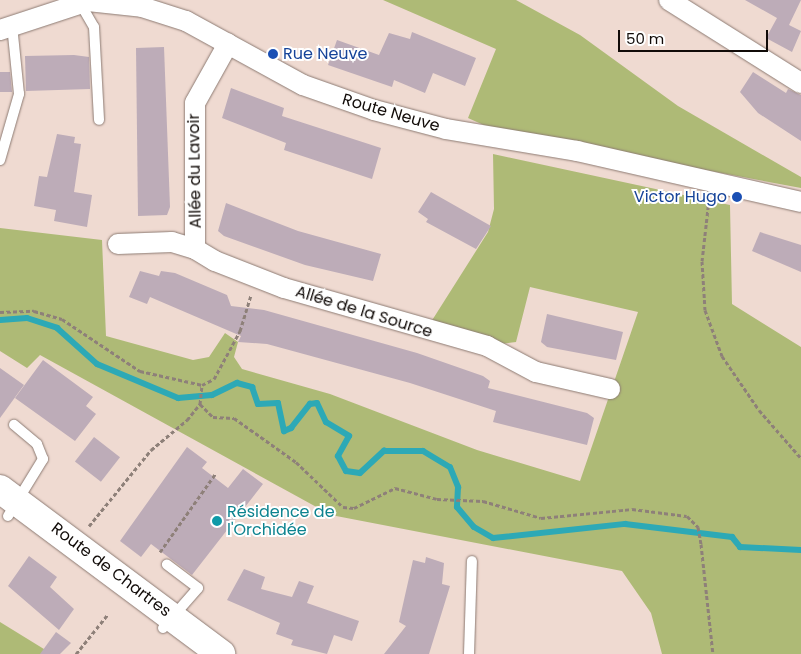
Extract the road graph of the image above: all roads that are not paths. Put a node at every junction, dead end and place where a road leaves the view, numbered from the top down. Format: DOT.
graph roads {
  1 [pos="669,0"];
  2 [pos="80,3"];
  3 [pos="6,28"];
  4 [pos="228,44"];
  5 [pos="801,83"];
  6 [pos="99,120"];
  7 [pos="0,160"];
  8 [pos="801,202"];
  9 [pos="118,244"];
  10 [pos="195,248"];
  11 [pos="610,389"];
  12 [pos="14,425"];
  13 [pos="6,504"];
  14 [pos="472,561"];
  15 [pos="167,565"];
  16 [pos="168,623"];
  17 [pos="193,654"];
  18 [pos="221,654"];
  19 [pos="469,654"];
  1 -- 5 [label="street"];
  2 -- 3 [label="street, Route Neuve"];
  2 -- 4 [label="street, Route Neuve"];
  2 -- 6 [label="lane"];
  3 -- 7 [label="lane"];
  4 -- 8 [label="street, Route Neuve"];
  4 -- 10 [label="street, Allée du Lavoir"];
  9 -- 10 [label="street, Allée de la Source"];
  10 -- 11 [label="street, Allée de la Source"];
  12 -- 13 [label="lane"];
  13 -- 16 [label="main road, Route de Chartres"];
  14 -- 19 [label="lane"];
  15 -- 16 [label="lane"];
  16 -- 17 [label="main road, Route de Chartres"];
  16 -- 18 [label="main road, Route de Chartres"];
}
